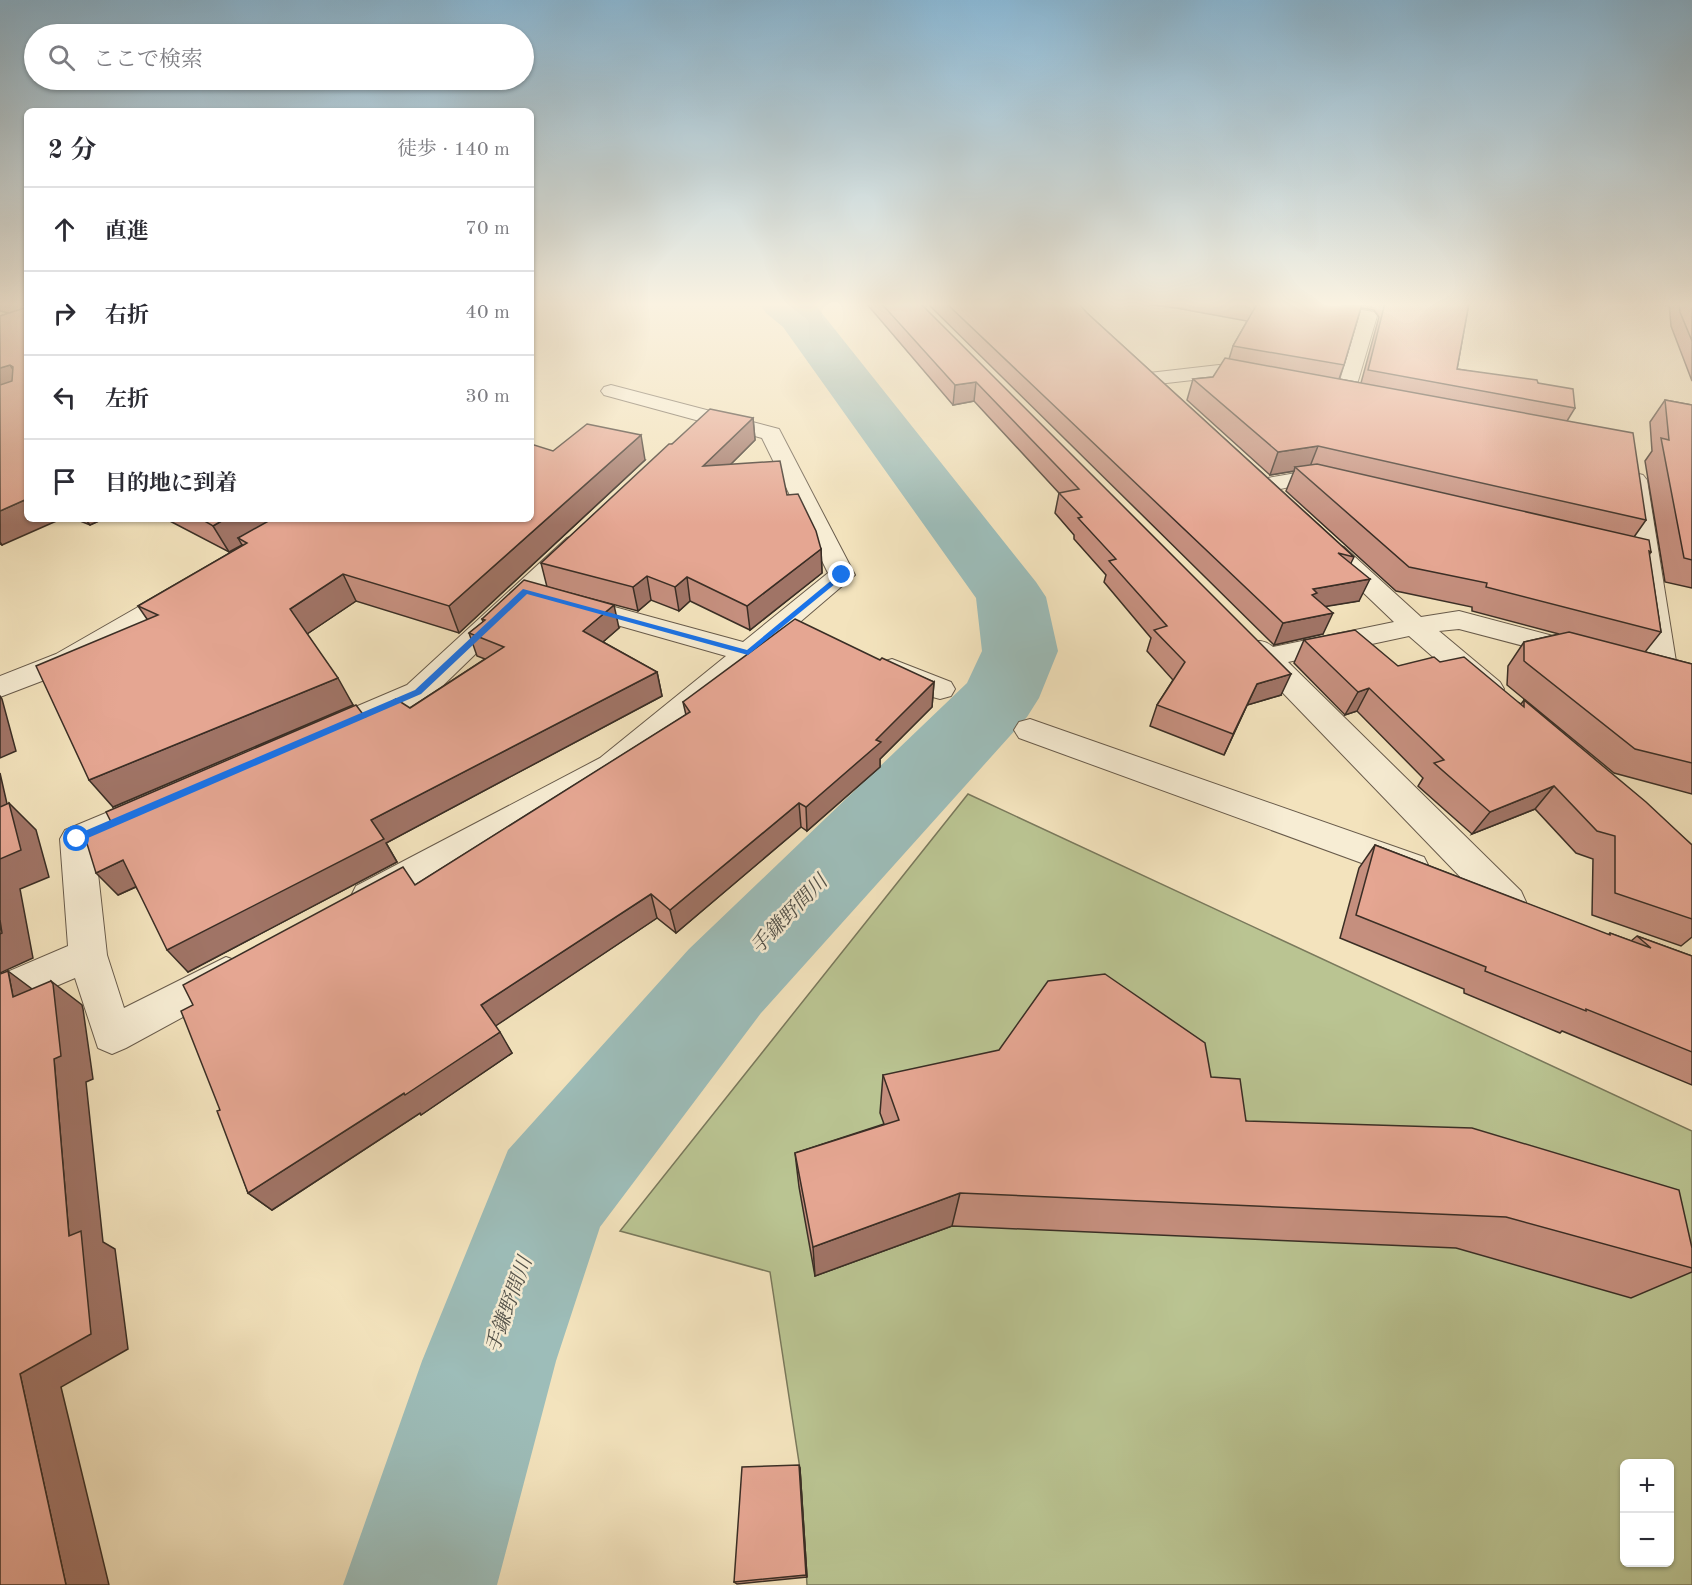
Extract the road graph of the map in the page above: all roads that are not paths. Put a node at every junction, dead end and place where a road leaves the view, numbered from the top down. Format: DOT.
graph roads {
  1 [pos="1147,377"];
  2 [pos="1255,377"];
  3 [pos="1351,377"];
  4 [pos="1276,381"];
  5 [pos="1323,390"];
  6 [pos="611,391"];
  7 [pos="1346,394"];
  8 [pos="1369,398"];
  9 [pos="1174,402"];
  10 [pos="708,417"];
  11 [pos="683,441"];
  12 [pos="1632,460"];
  13 [pos="1355,489"];
  14 [pos="1289,509"];
  15 [pos="592,528"];
  16 [pos="1314,532"];
  17 [pos="208,578"];
  18 [pos="525,591"];
  19 [pos="783,624"];
  20 [pos="1416,626"];
  21 [pos="1241,633"];
  22 [pos="814,637"];
  23 [pos="748,653"];
  24 [pos="867,658"];
  25 [pos="1266,658"];
  26 [pos="1606,659"];
  27 [pos="1692,682"];
  28 [pos="0,687"];
  29 [pos="940,689"];
  30 [pos="1505,702"];
  31 [pos="1030,730"];
  32 [pos="297,744"];
  33 [pos="154,806"];
  34 [pos="1508,903"];
  35 [pos="340,912"];
  36 [pos="1541,914"];
  37 [pos="88,955"];
  38 [pos="257,957"];
  39 [pos="0,993"];
  1 -- 9 [label="street"];
  2 -- 4 [label="street"];
  3 -- 7 [label="street"];
  5 -- 7 [label="street"];
  6 -- 10 [label="street"];
  7 -- 8 [label="street"];
  10 -- 11 [label="street"];
  10 -- 19 [label="street"];
  12 -- 27 [label="street"];
  13 -- 14 [label="street"];
  15 -- 18 [label="street"];
  16 -- 20 [label="street"];
  17 -- 28 [label="street"];
  18 -- 23 [label="street"];
  18 -- 32 [label="street"];
  19 -- 22 [label="street"];
  19 -- 23 [label="street"];
  20 -- 25 [label="street"];
  20 -- 26 [label="street"];
  20 -- 30 [label="street"];
  21 -- 25 [label="street"];
  23 -- 35 [label="street"];
  24 -- 29 [label="street"];
  25 -- 34 [label="street"];
  31 -- 34 [label="street"];
  33 -- 37 [label="street"];
  34 -- 36 [label="street"];
  37 -- 38 [label="street"];
  37 -- 39 [label="street"];
}
